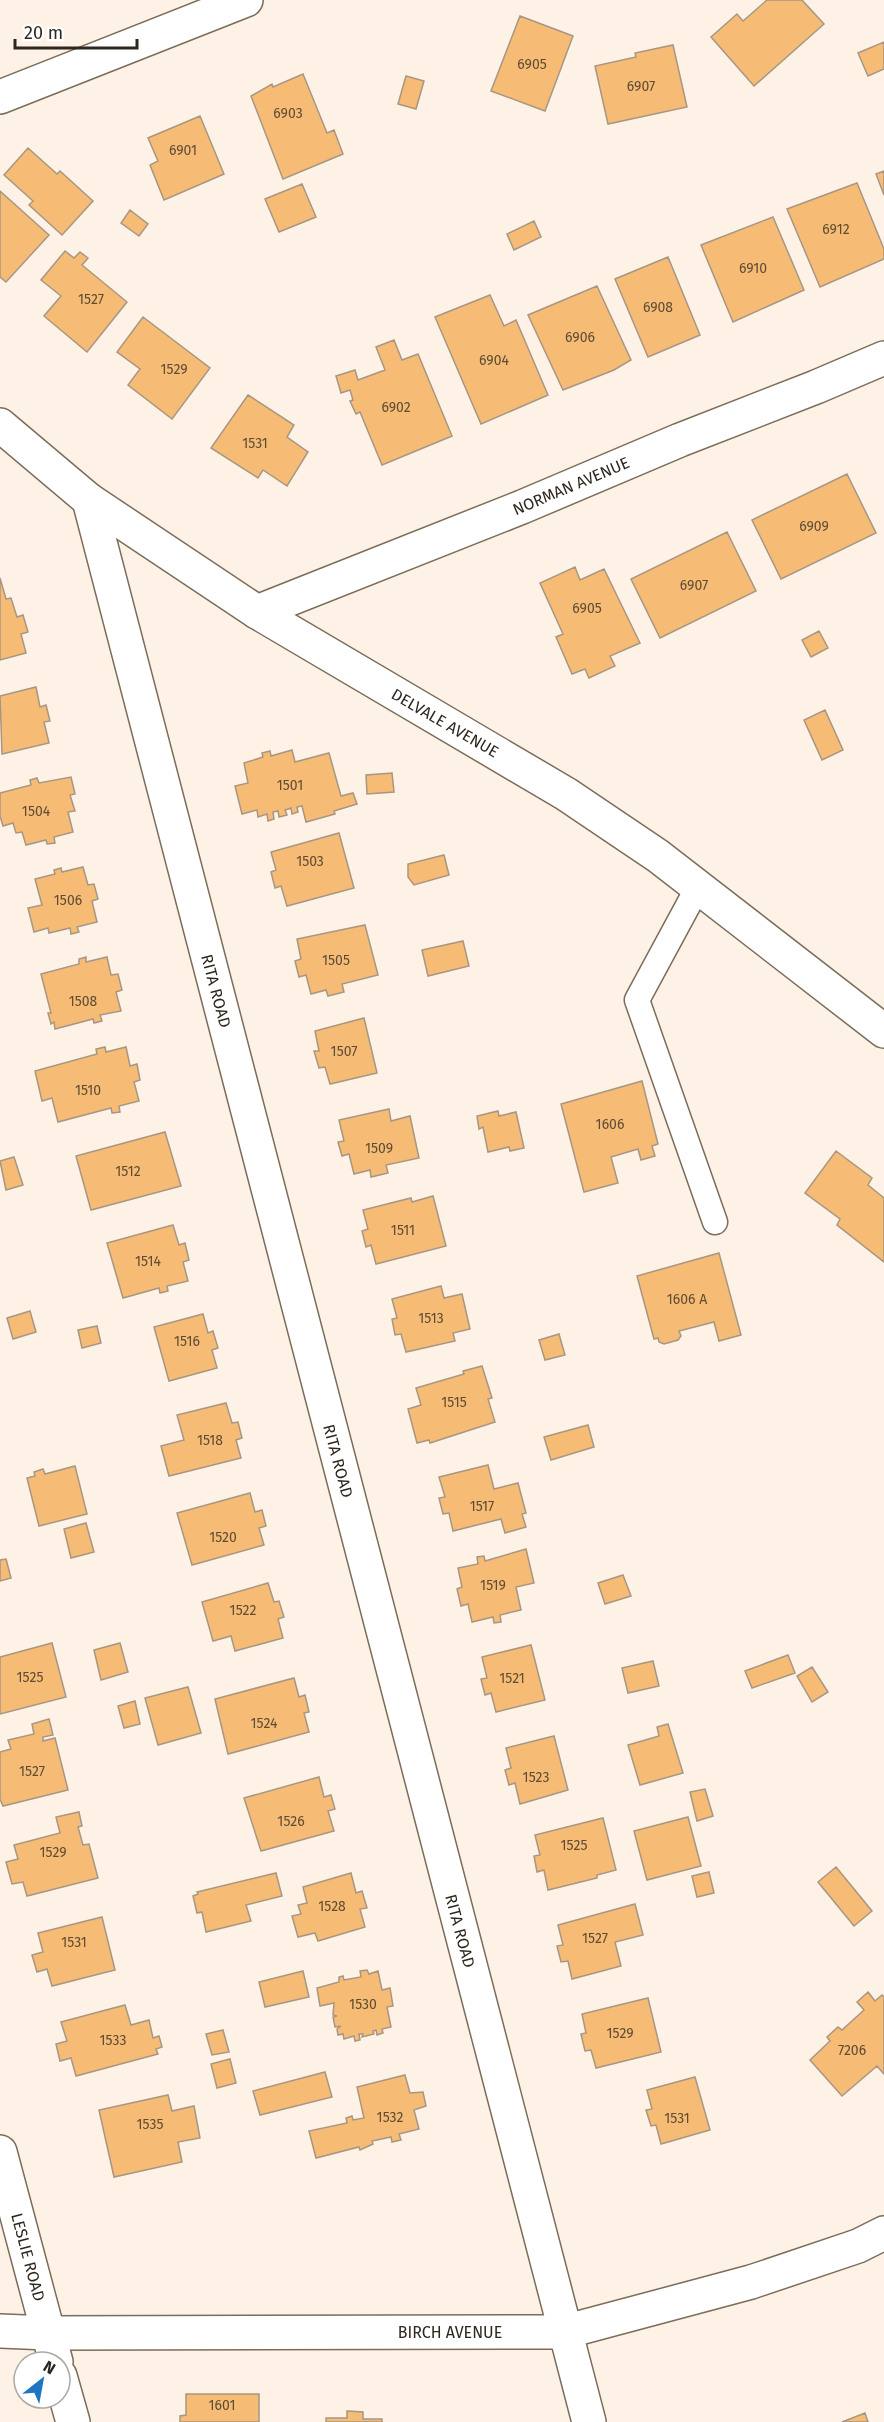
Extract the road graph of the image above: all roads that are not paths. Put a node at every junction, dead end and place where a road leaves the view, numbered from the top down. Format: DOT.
graph roads {
  1 [pos="246,0"];
  2 [pos="0,97"];
  3 [pos="884,358"];
  4 [pos="0,425"];
  5 [pos="89,500"];
  6 [pos="257,612"];
  7 [pos="698,887"];
  8 [pos="884,1030"];
  9 [pos="715,1222"];
  10 [pos="0,2152"];
  11 [pos="884,2233"];
  12 [pos="0,2331"];
  13 [pos="564,2332"];
  14 [pos="52,2347"];
  15 [pos="589,2422"];
  1 -- 2 [label="street"];
  3 -- 6 [label="street, NORMAN AVENUE"];
  4 -- 5 [label="street, DELVALE AVENUE"];
  5 -- 6 [label="street, DELVALE AVENUE"];
  5 -- 13 [label="street, RITA ROAD"];
  6 -- 7 [label="street, DELVALE AVENUE"];
  7 -- 8 [label="street, DELVALE AVENUE"];
  7 -- 9 [label="lane"];
  10 -- 14 [label="street, LESLIE ROAD"];
  11 -- 13 [label="street, BIRCH AVENUE"];
  12 -- 14 [label="street, BIRCH AVENUE"];
  13 -- 14 [label="street, BIRCH AVENUE"];
  13 -- 15 [label="street, RITA ROAD"];
}
